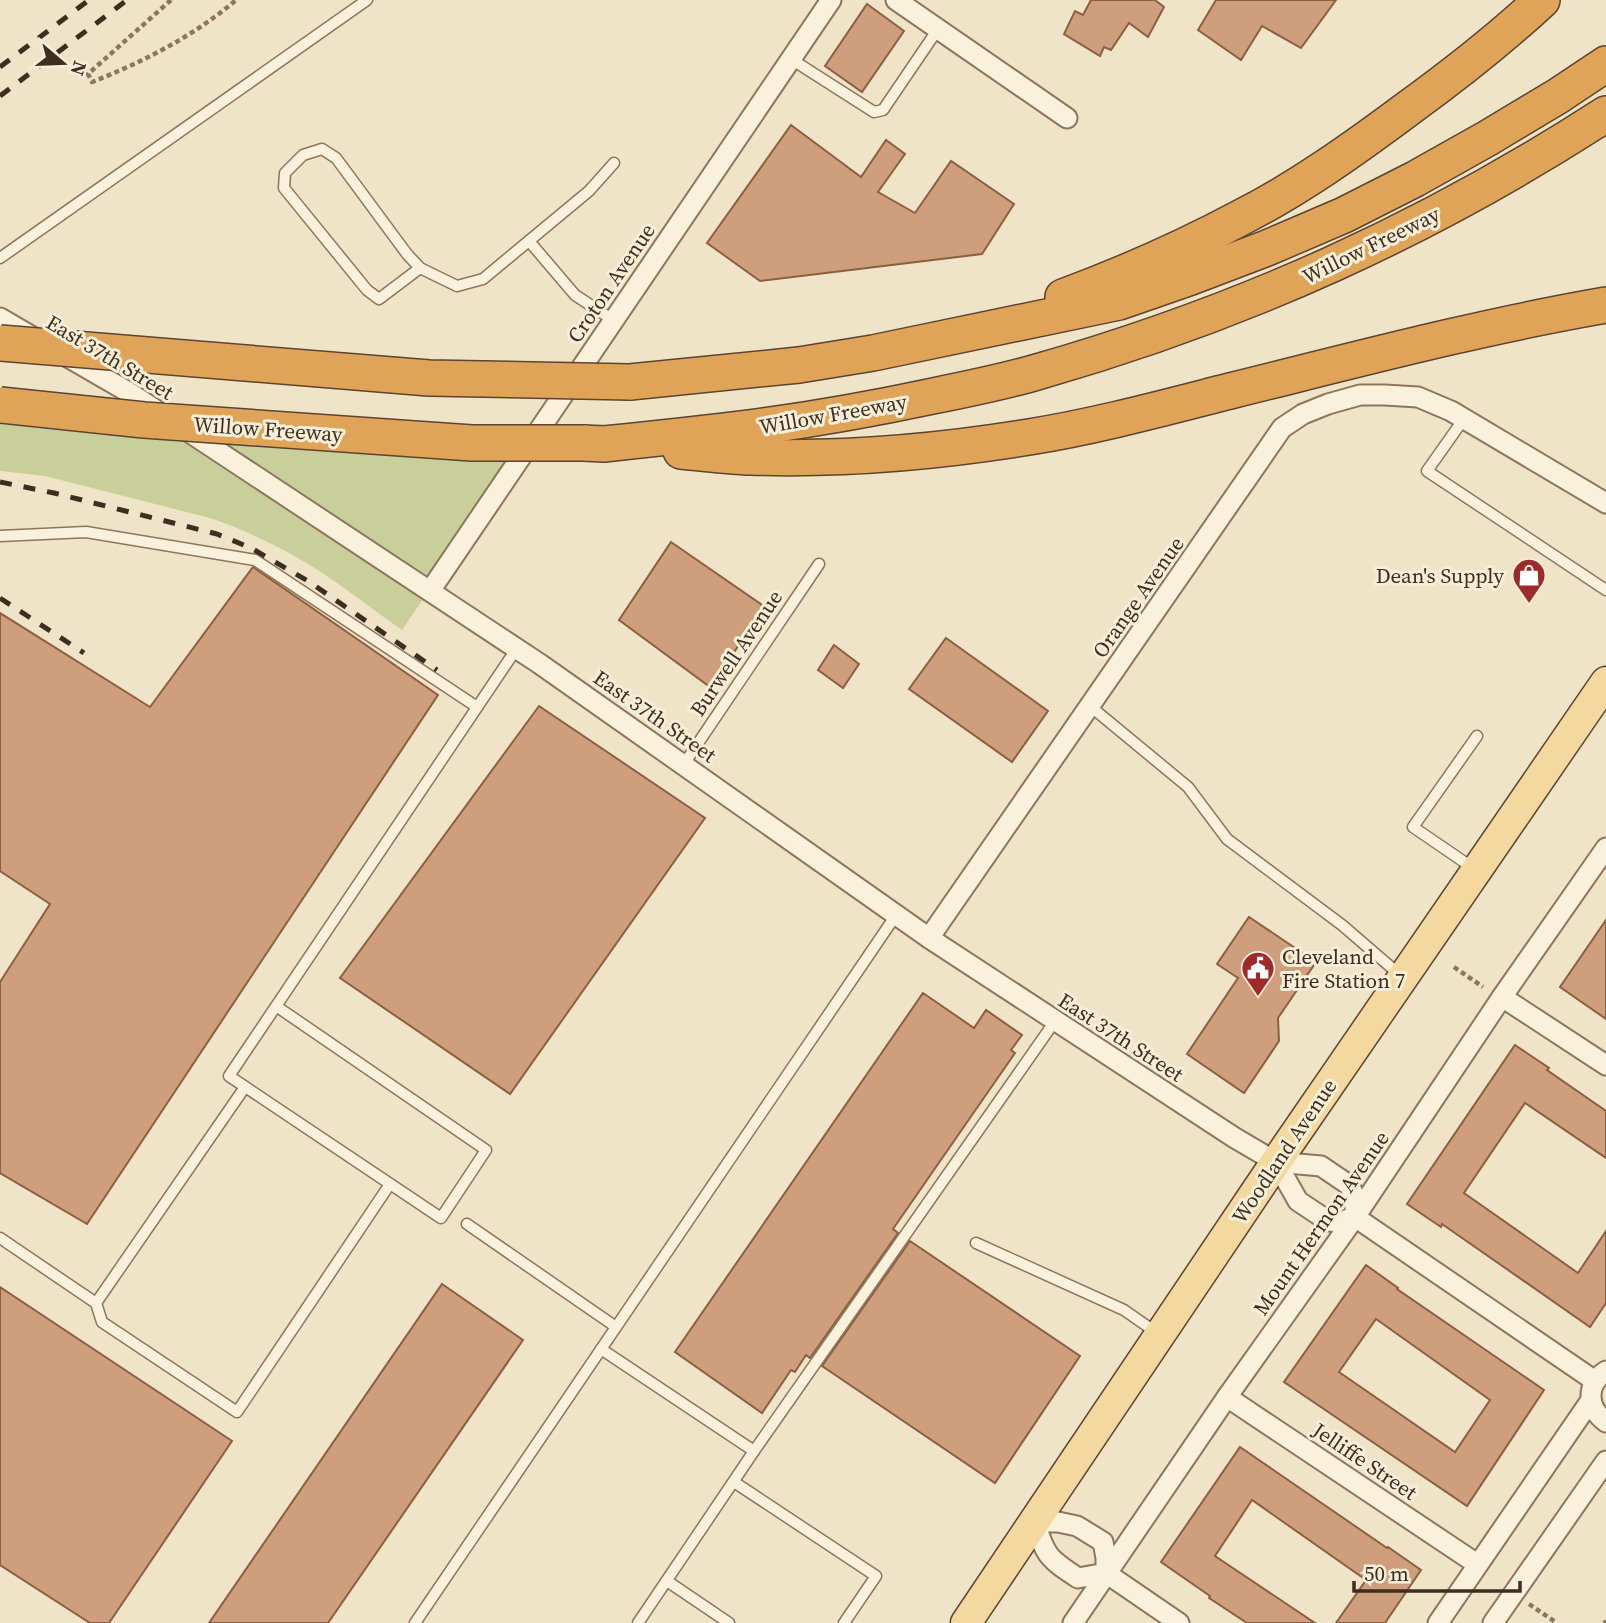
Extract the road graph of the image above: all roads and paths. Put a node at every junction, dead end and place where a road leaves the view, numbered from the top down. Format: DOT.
graph roads {
  1 [pos="171,0"];
  2 [pos="236,0"];
  3 [pos="367,0"];
  4 [pos="831,0"];
  5 [pos="896,0"];
  6 [pos="1542,0"];
  7 [pos="938,29"];
  8 [pos="791,59"];
  9 [pos="1606,64"];
  10 [pos="1606,114"];
  11 [pos="1067,118"];
  12 [pos="614,163"];
  13 [pos="529,241"];
  14 [pos="0,258"];
  15 [pos="420,268"];
  16 [pos="1606,295"];
  17 [pos="1606,305"];
  18 [pos="0,318"];
  19 [pos="1533,318"];
  20 [pos="613,320"];
  21 [pos="958,335"];
  22 [pos="0,344"];
  23 [pos="0,405"];
  24 [pos="1457,416"];
  25 [pos="594,444"];
  26 [pos="1606,503"];
  27 [pos="0,536"];
  28 [pos="819,564"];
  29 [pos="1606,590"];
  30 [pos="430,591"];
  31 [pos="517,648"];
  32 [pos="1606,682"];
  33 [pos="1090,706"];
  34 [pos="477,707"];
  35 [pos="1477,736"];
  36 [pos="684,764"];
  37 [pos="1606,849"];
  38 [pos="1476,871"];
  39 [pos="896,915"];
  40 [pos="929,938"];
  41 [pos="1454,967"];
  42 [pos="1403,977"];
  43 [pos="1483,987"];
  44 [pos="1502,997"];
  45 [pos="276,1006"];
  46 [pos="1055,1021"];
  47 [pos="1606,1065"];
  48 [pos="245,1087"];
  49 [pos="1276,1162"];
  50 [pos="390,1184"];
  51 [pos="1355,1217"];
  52 [pos="467,1224"];
  53 [pos="0,1238"];
  54 [pos="976,1243"];
  55 [pos="96,1303"];
  56 [pos="616,1327"];
  57 [pos="1160,1335"];
  58 [pos="601,1349"];
  59 [pos="1601,1376"];
  60 [pos="1227,1397"];
  61 [pos="1591,1400"];
  62 [pos="1606,1422"];
  63 [pos="754,1451"];
  64 [pos="1606,1461"];
  65 [pos="734,1482"];
  66 [pos="1035,1522"];
  67 [pos="1477,1564"];
  68 [pos="1106,1573"];
  69 [pos="667,1581"];
  70 [pos="1526,1601"];
  71 [pos="415,1623"];
  72 [pos="638,1623"];
  73 [pos="729,1623"];
  74 [pos="844,1623"];
  75 [pos="966,1623"];
  76 [pos="1073,1623"];
  77 [pos="1179,1623"];
  78 [pos="1438,1623"];
  79 [pos="1493,1623"];
  80 [pos="1557,1623"];
  1 -- 2 [label="path"];
  3 -- 14 [label="lane"];
  4 -- 8 [label="street, Croton Avenue"];
  5 -- 7 [label="street"];
  6 -- 21 [label="highway"];
  7 -- 8 [label="lane"];
  7 -- 11 [label="street"];
  8 -- 20 [label="street, Croton Avenue"];
  9 -- 21 [label="highway, Willow Freeway"];
  10 -- 25 [label="highway, Willow Freeway"];
  12 -- 13 [label="lane"];
  13 -- 15 [label="lane"];
  13 -- 20 [label="lane"];
  15 -- 15 [label="lane"];
  16 -- 19 [label="highway"];
  17 -- 19 [label="highway"];
  18 -- 30 [label="street, East 37th Street"];
  19 -- 25 [label="highway"];
  20 -- 30 [label="street, Croton Avenue"];
  21 -- 22 [label="highway, Willow Freeway, bridge"];
  23 -- 25 [label="highway, Willow Freeway, bridge"];
  24 -- 26 [label="street, Orange Avenue"];
  24 -- 29 [label="lane"];
  24 -- 33 [label="street, Orange Avenue"];
  27 -- 34 [label="lane"];
  28 -- 36 [label="lane, Burwell Avenue"];
  30 -- 31 [label="street, East 37th Street"];
  31 -- 34 [label="lane"];
  31 -- 36 [label="street, East 37th Street"];
  32 -- 38 [label="main road, Woodland Avenue"];
  33 -- 40 [label="street, Orange Avenue"];
  33 -- 42 [label="lane"];
  34 -- 45 [label="lane"];
  35 -- 38 [label="lane"];
  36 -- 39 [label="street, East 37th Street"];
  37 -- 44 [label="street, Mount Hermon Avenue"];
  38 -- 42 [label="main road, Woodland Avenue"];
  39 -- 40 [label="street, East 37th Street"];
  39 -- 56 [label="lane"];
  40 -- 46 [label="street, East 37th Street"];
  41 -- 43 [label="path"];
  42 -- 49 [label="main road, Woodland Avenue"];
  44 -- 47 [label="street"];
  44 -- 51 [label="street, Mount Hermon Avenue"];
  45 -- 48 [label="lane"];
  45 -- 50 [label="lane"];
  46 -- 49 [label="street, East 37th Street"];
  46 -- 63 [label="lane"];
  48 -- 50 [label="lane"];
  48 -- 55 [label="lane"];
  49 -- 51 [label="street"];
  49 -- 51 [label="street, East 37th Street"];
  49 -- 57 [label="main road, Woodland Avenue"];
  50 -- 55 [label="lane"];
  51 -- 59 [label="street"];
  51 -- 60 [label="street, Mount Hermon Avenue"];
  52 -- 56 [label="lane"];
  53 -- 55 [label="lane"];
  54 -- 57 [label="lane"];
  56 -- 58 [label="lane"];
  57 -- 66 [label="main road, Woodland Avenue"];
  58 -- 63 [label="lane"];
  58 -- 71 [label="lane"];
  59 -- 61 [label="street"];
  60 -- 67 [label="street, Jelliffe Street"];
  60 -- 68 [label="street, Mount Hermon Avenue"];
  61 -- 62 [label="street"];
  61 -- 67 [label="street"];
  63 -- 65 [label="lane"];
  64 -- 79 [label="street"];
  65 -- 69 [label="lane"];
  65 -- 74 [label="lane"];
  66 -- 68 [label="street"];
  66 -- 68 [label="street"];
  66 -- 75 [label="main road, Woodland Avenue"];
  67 -- 78 [label="street"];
  68 -- 76 [label="street, Mount Hermon Avenue"];
  68 -- 77 [label="street"];
  69 -- 72 [label="lane"];
  69 -- 73 [label="lane"];
  70 -- 80 [label="path"];
}
